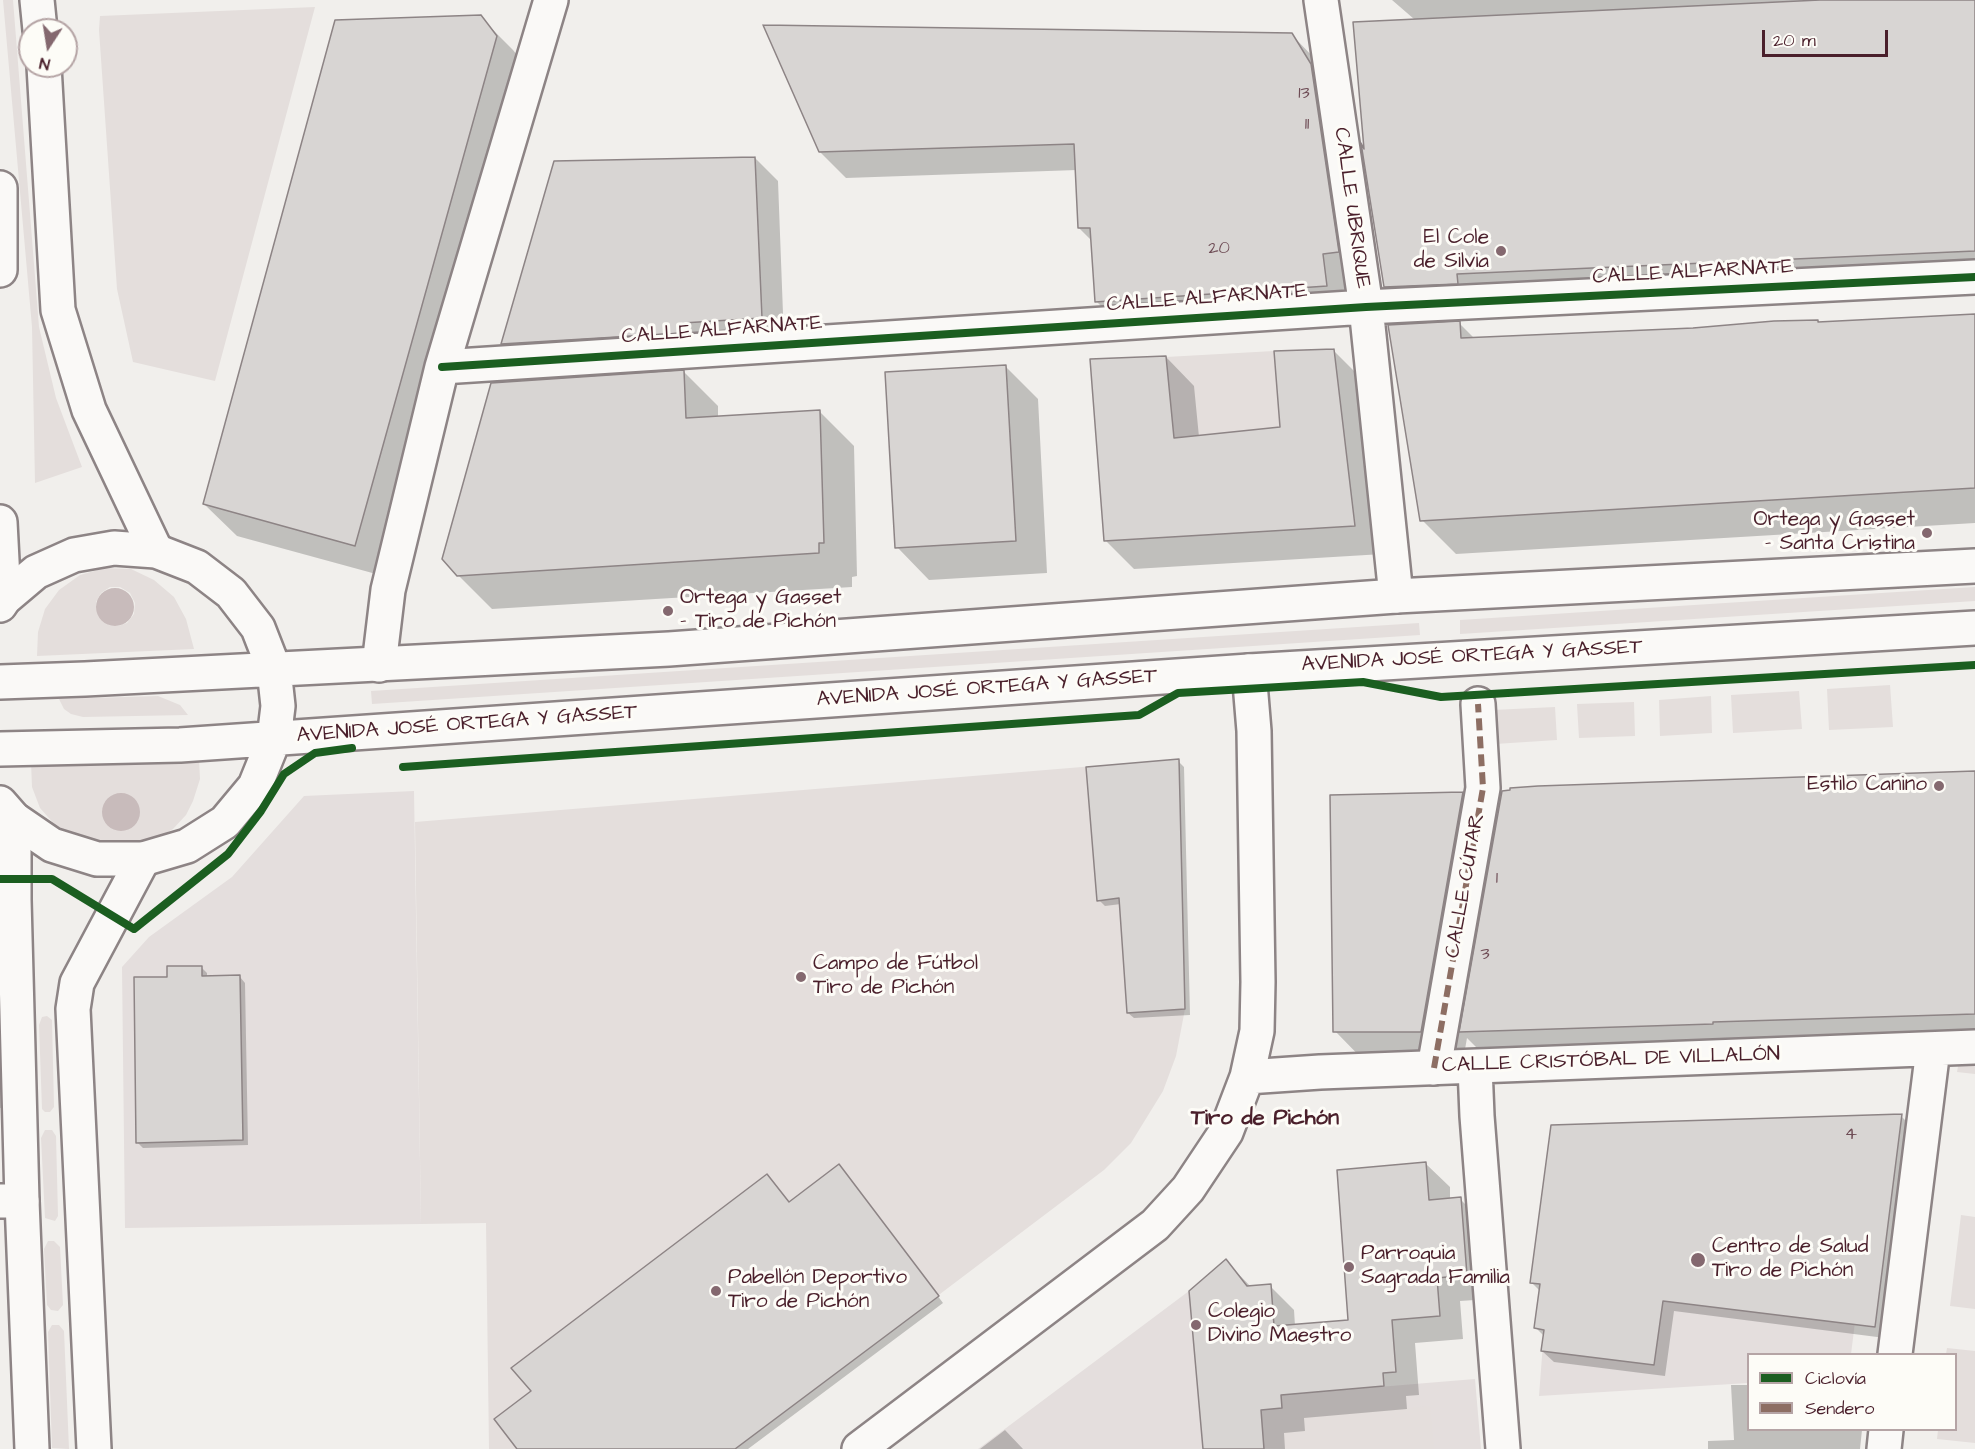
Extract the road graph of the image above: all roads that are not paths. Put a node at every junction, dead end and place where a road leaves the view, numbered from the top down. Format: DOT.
graph roads {
  1 [pos="37,0"];
  2 [pos="551,0"];
  3 [pos="1321,0"];
  4 [pos="39,18"];
  5 [pos="45,78"];
  6 [pos="0,191"];
  7 [pos="0,270"];
  8 [pos="1975,277"];
  9 [pos="1366,307"];
  10 [pos="442,367"];
  11 [pos="0,522"];
  12 [pos="156,551"];
  13 [pos="1975,566"];
  14 [pos="1396,597"];
  15 [pos="2,602"];
  16 [pos="1975,628"];
  17 [pos="379,664"];
  18 [pos="274,669"];
  19 [pos="1249,670"];
  20 [pos="0,682"];
  21 [pos="1478,704"];
  22 [pos="274,739"];
  23 [pos="0,749"];
  24 [pos="7,811"];
  25 [pos="143,859"];
  26 [pos="1975,1047"];
  27 [pos="1933,1049"];
  28 [pos="1475,1066"];
  29 [pos="1434,1068"];
  30 [pos="1247,1077"];
  31 [pos="11,1201"];
  32 [pos="1895,1353"];
  33 [pos="1886,1431"];
  34 [pos="32,1449"];
  35 [pos="94,1449"];
  36 [pos="859,1449"];
  37 [pos="1503,1449"];
  38 [pos="1884,1449"];
  1 -- 4 [label="main road"];
  2 -- 10 [label="main road"];
  3 -- 9 [label="main road, CALLE UBRIQUE"];
  5 -- 12 [label="main road"];
  6 -- 7 [label="main road"];
  8 -- 9 [label="main road, CALLE ALFARNATE"];
  9 -- 10 [label="main road, CALLE ALFARNATE"];
  9 -- 14 [label="main road, CALLE UBRIQUE"];
  10 -- 17 [label="main road"];
  11 -- 15 [label="main road"];
  12 -- 15 [label="main road"];
  12 -- 18 [label="main road"];
  13 -- 14 [label="main road"];
  14 -- 17 [label="main road"];
  16 -- 19 [label="main road, AVENIDA JOSÉ ORTEGA Y GASSET"];
  17 -- 18 [label="main road"];
  18 -- 20 [label="main road"];
  18 -- 22 [label="main road"];
  19 -- 22 [label="main road, AVENIDA JOSÉ ORTEGA Y GASSET"];
  19 -- 30 [label="main road"];
  21 -- 29 [label="main road, CALLE CÚTAR"];
  22 -- 23 [label="main road, AVENIDA JOSÉ ORTEGA Y GASSET"];
  22 -- 25 [label="main road"];
  24 -- 25 [label="main road"];
  24 -- 31 [label="main road"];
  25 -- 35 [label="main road"];
  26 -- 27 [label="main road, CALLE CRISTÓBAL DE VILLALÓN"];
  27 -- 28 [label="main road, CALLE CRISTÓBAL DE VILLALÓN"];
  27 -- 32 [label="main road"];
  28 -- 29 [label="main road, CALLE CRISTÓBAL DE VILLALÓN"];
  28 -- 37 [label="main road"];
  29 -- 30 [label="main road, CALLE CRISTÓBAL DE VILLALÓN"];
  30 -- 36 [label="main road"];
  31 -- 34 [label="main road"];
  33 -- 38 [label="main road"];
}
